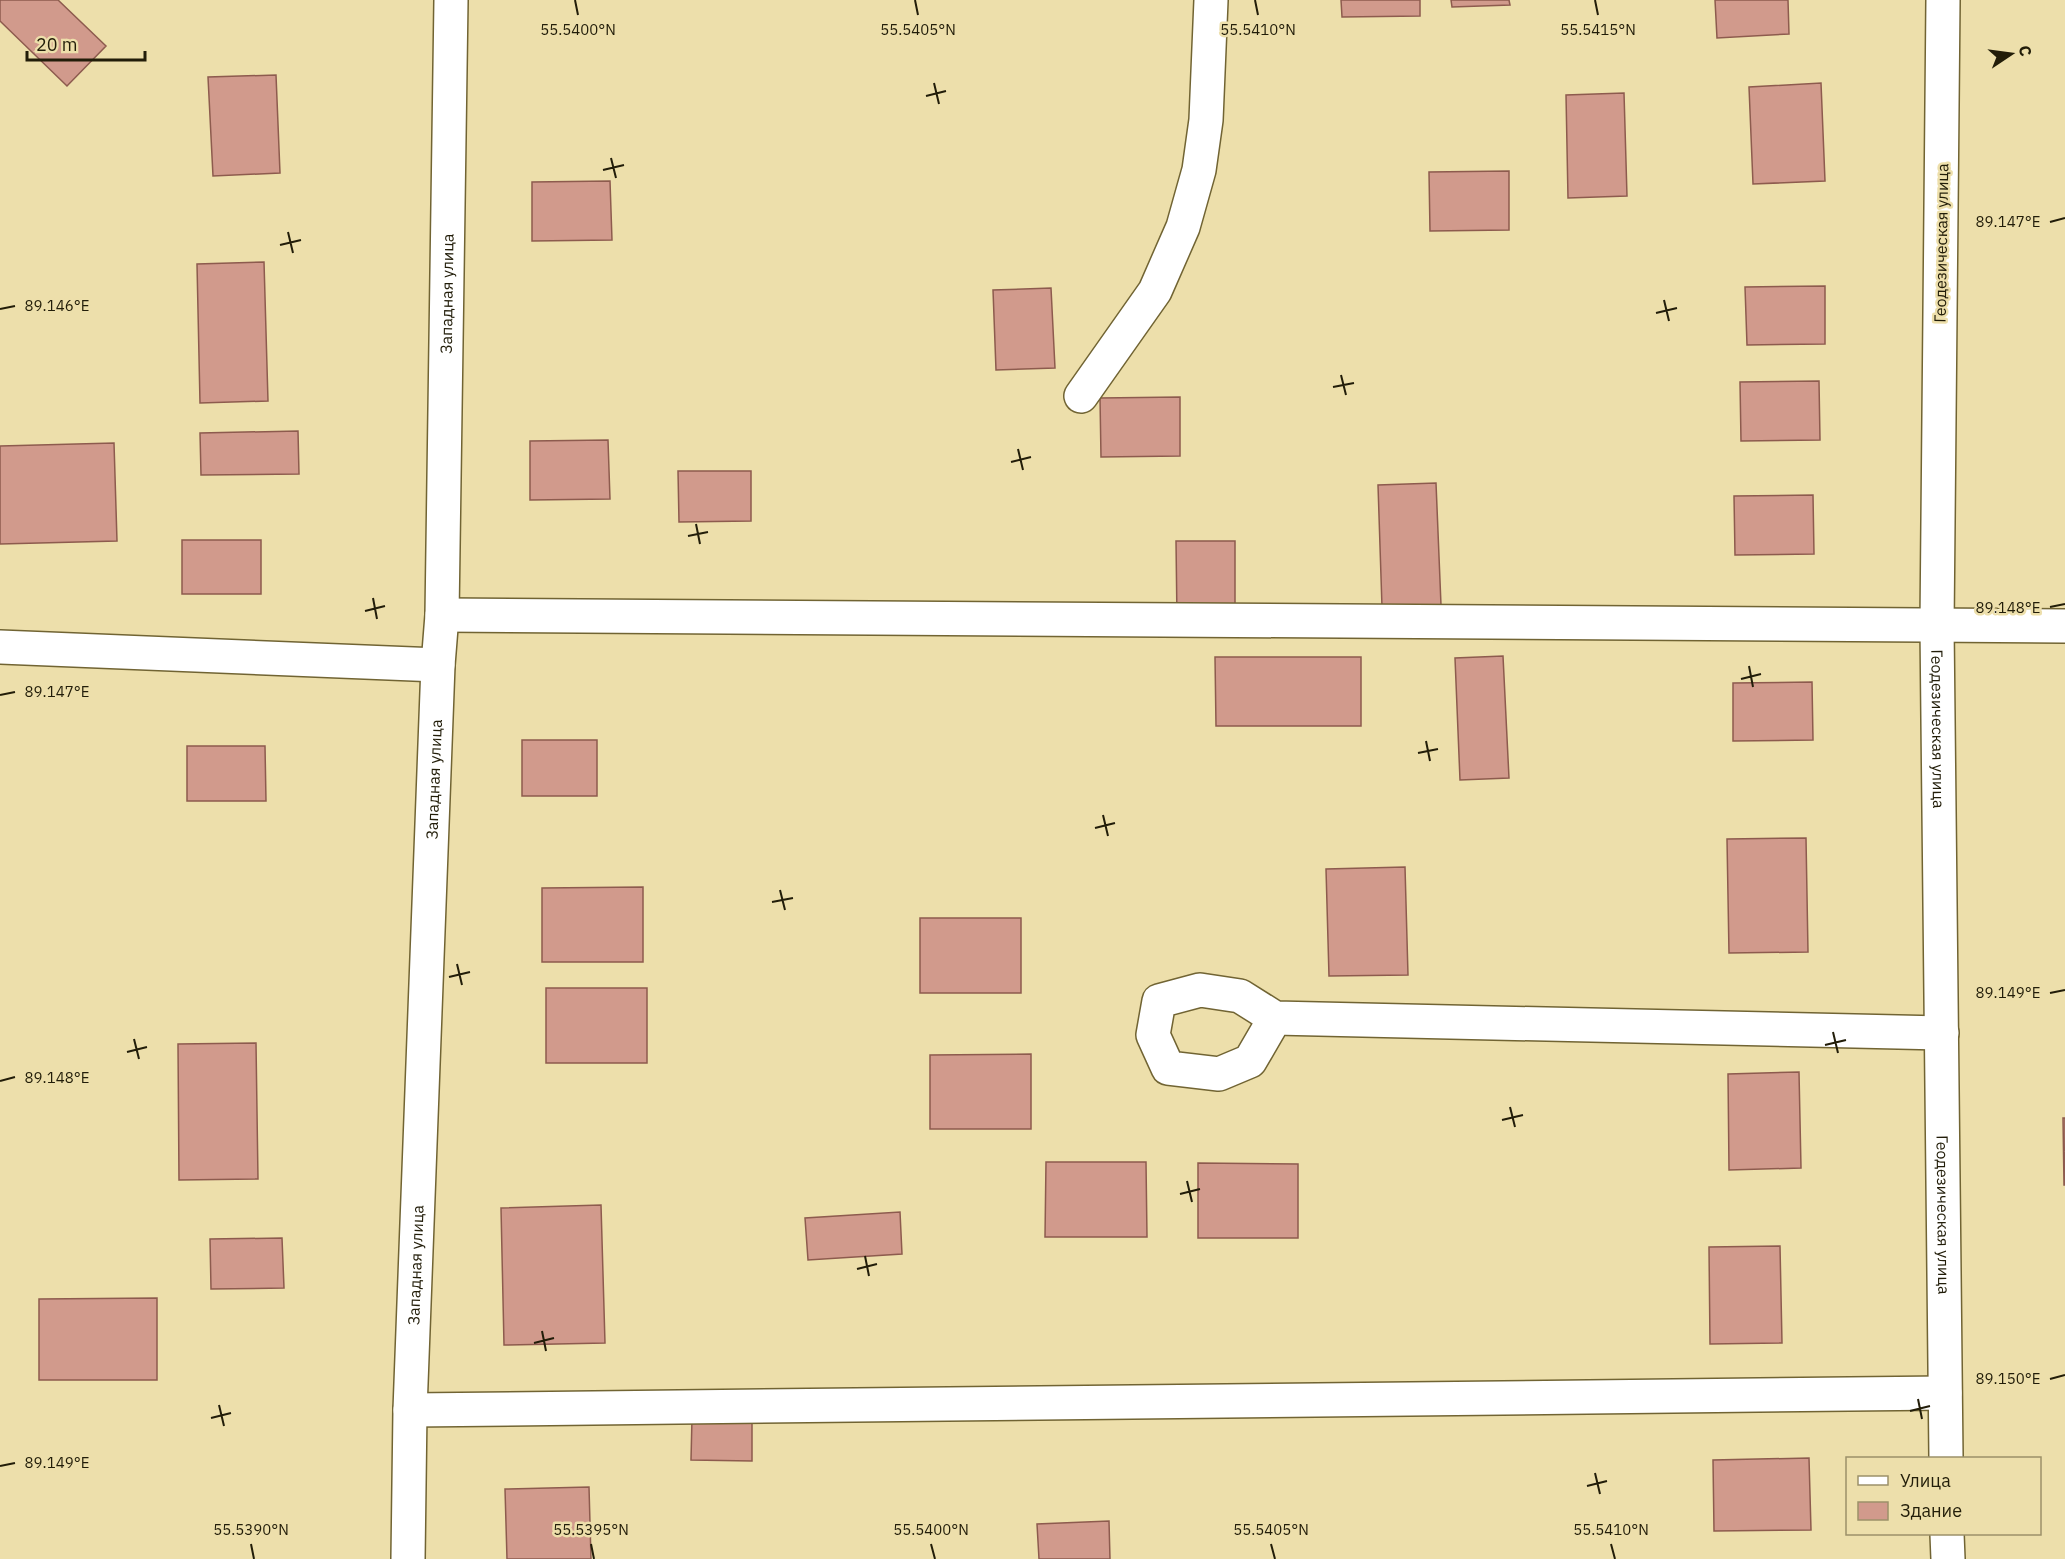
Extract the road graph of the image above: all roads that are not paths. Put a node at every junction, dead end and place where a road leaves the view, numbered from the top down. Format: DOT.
graph roads {
  1 [pos="451,0"];
  2 [pos="1211,0"];
  3 [pos="1943,0"];
  4 [pos="1081,396"];
  5 [pos="442,615"];
  6 [pos="1937,626"];
  7 [pos="2065,627"];
  8 [pos="0,647"];
  9 [pos="438,665"];
  10 [pos="1275,1018"];
  11 [pos="1942,1033"];
  12 [pos="1945,1393"];
  13 [pos="410,1410"];
  14 [pos="1946,1457"];
  15 [pos="1947,1535"];
  16 [pos="408,1559"];
  17 [pos="1948,1559"];
  1 -- 5 [label="street, Западная улица"];
  2 -- 4 [label="street"];
  3 -- 6 [label="street, Геодезическая улица"];
  5 -- 6 [label="street"];
  5 -- 9 [label="street, Западная улица"];
  6 -- 7 [label="street"];
  6 -- 11 [label="street, Геодезическая улица"];
  8 -- 9 [label="street"];
  9 -- 13 [label="street, Западная улица"];
  10 -- 11 [label="street"];
  11 -- 12 [label="street, Геодезическая улица"];
  12 -- 13 [label="street"];
  12 -- 14 [label="street, Геодезическая улица"];
  13 -- 16 [label="street, Западная улица"];
  15 -- 17 [label="street"];
}
